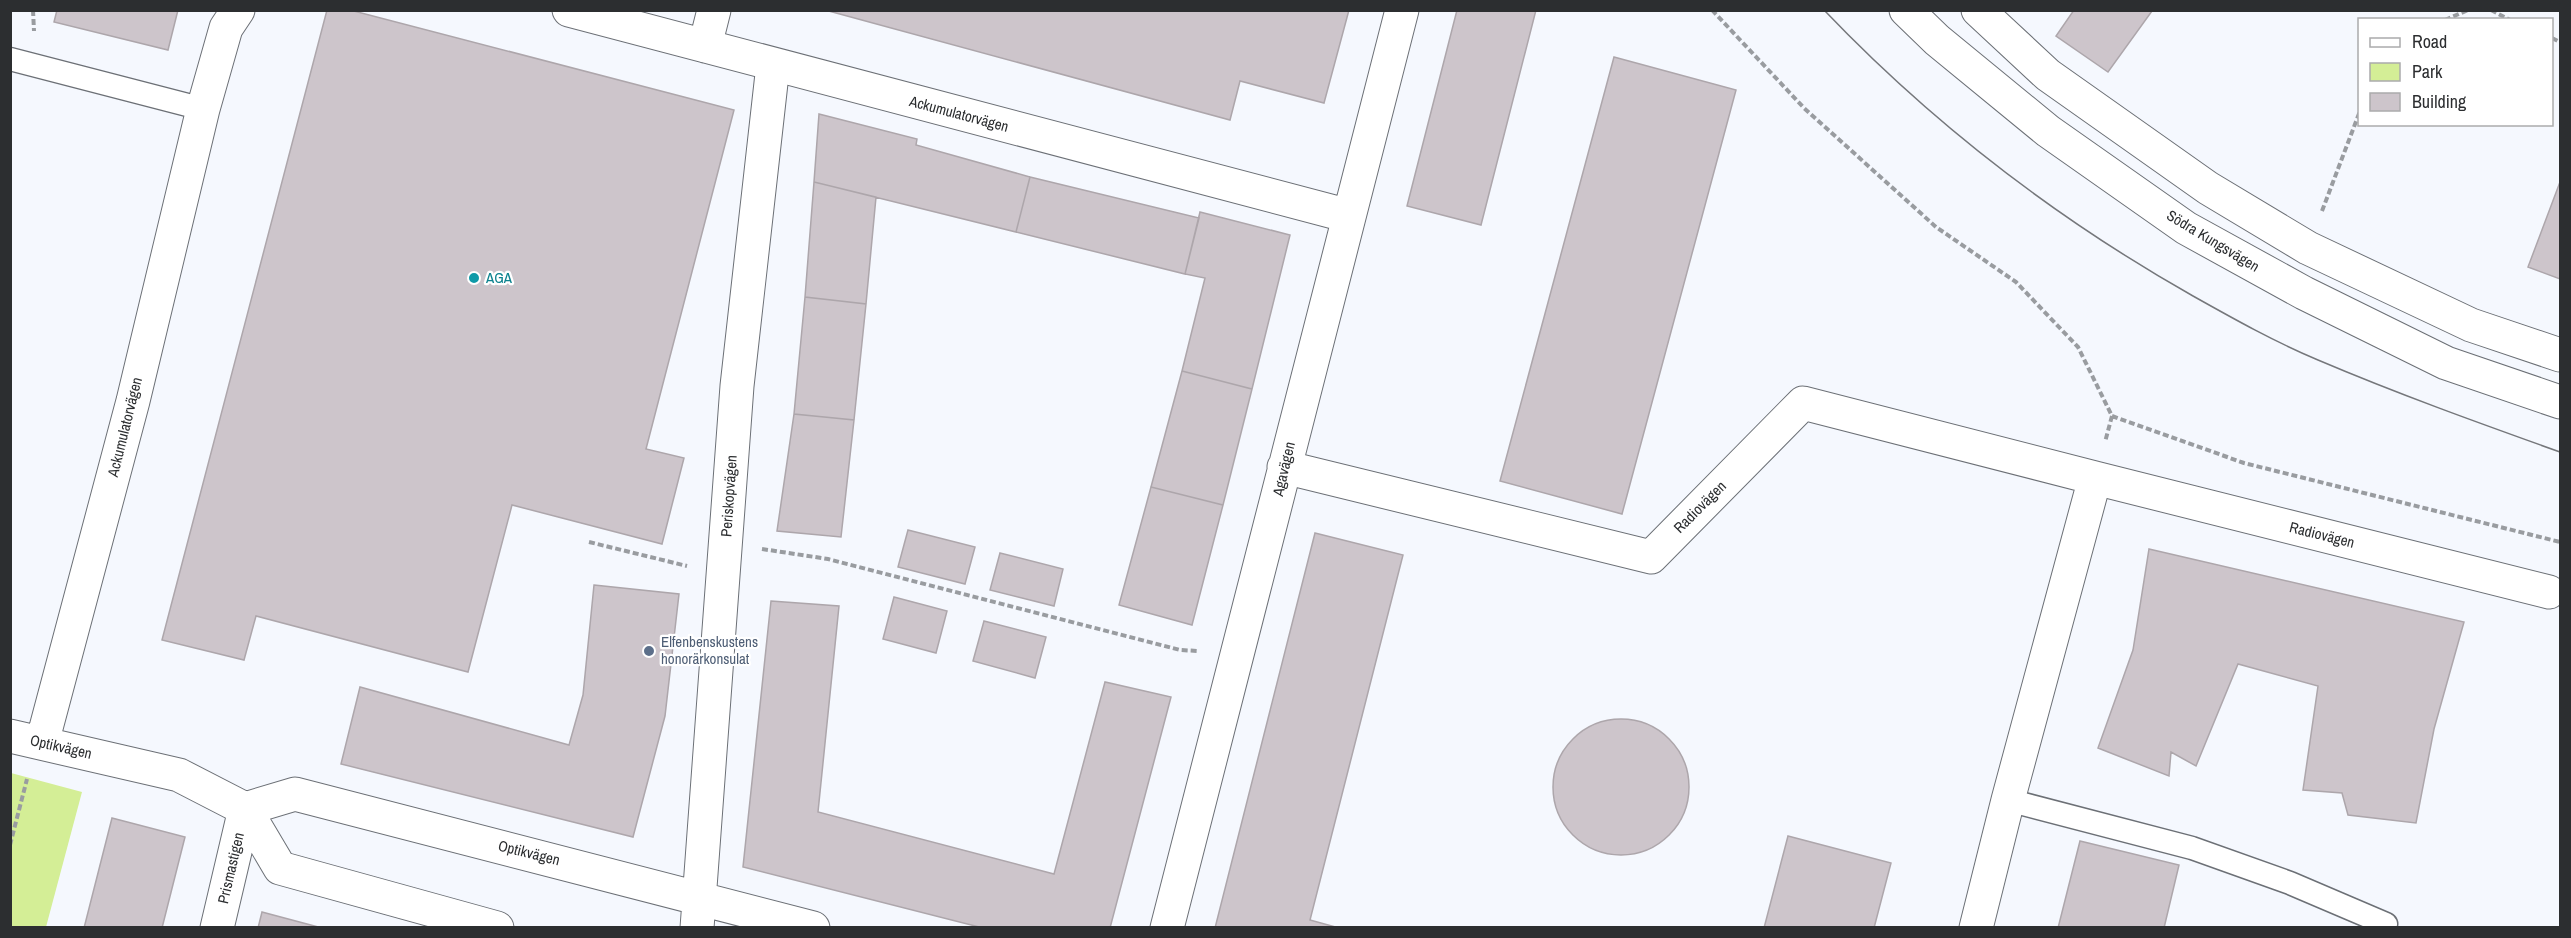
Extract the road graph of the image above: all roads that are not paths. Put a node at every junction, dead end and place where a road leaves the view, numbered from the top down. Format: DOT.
graph roads {
  1 [pos="238,10"];
  2 [pos="569,10"];
  3 [pos="714,10"];
  4 [pos="1402,10"];
  5 [pos="1906,10"];
  6 [pos="1978,10"];
  7 [pos="705,46"];
  8 [pos="10,59"];
  9 [pos="773,65"];
  10 [pos="203,109"];
  11 [pos="1349,216"];
  12 [pos="2560,355"];
  13 [pos="2560,402"];
  14 [pos="1284,467"];
  15 [pos="2096,478"];
  16 [pos="2549,592"];
  17 [pos="10,735"];
  18 [pos="42,743"];
  19 [pos="2008,800"];
  20 [pos="245,809"];
  21 [pos="698,912"];
  22 [pos="2386,924"];
  23 [pos="217,927"];
  24 [pos="497,927"];
  25 [pos="813,927"];
  26 [pos="1167,927"];
  27 [pos="1976,927"];
  1 -- 10 [label="street, Ackumulatorvägen"];
  2 -- 7 [label="street, Ackumulatorvägen"];
  3 -- 7 [label="street"];
  4 -- 11 [label="street, Agavägen"];
  5 -- 13 [label="street, Södra Kungsvägen"];
  6 -- 12 [label="street"];
  7 -- 9 [label="street, Ackumulatorvägen"];
  8 -- 10 [label="lane"];
  9 -- 11 [label="street, Ackumulatorvägen"];
  9 -- 21 [label="street, Periskopvägen"];
  10 -- 18 [label="street, Ackumulatorvägen"];
  11 -- 14 [label="street, Agavägen"];
  14 -- 15 [label="street, Radiovägen"];
  14 -- 26 [label="street, Agavägen"];
  15 -- 16 [label="street, Radiovägen"];
  15 -- 19 [label="street"];
  17 -- 18 [label="street, Optikvägen"];
  18 -- 20 [label="street, Optikvägen"];
  19 -- 22 [label="lane"];
  19 -- 27 [label="street"];
  20 -- 21 [label="street, Optikvägen"];
  20 -- 23 [label="street, Prismastigen"];
  20 -- 24 [label="street"];
  21 -- 25 [label="street, Optikvägen"];
}
